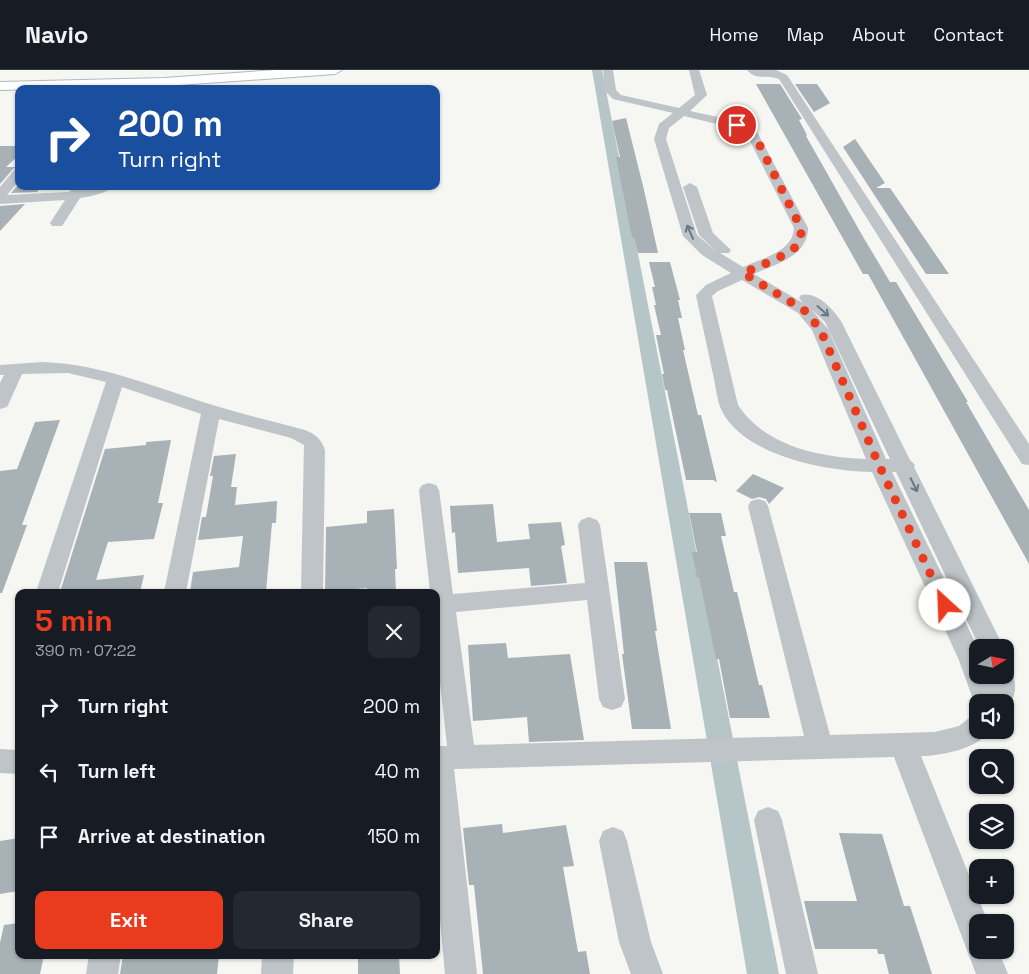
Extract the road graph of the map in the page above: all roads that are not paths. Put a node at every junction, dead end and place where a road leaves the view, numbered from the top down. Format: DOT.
graph roads {
  1 [pos="335,70"];
  2 [pos="608,70"];
  3 [pos="752,70"];
  4 [pos="771,71"];
  5 [pos="702,74"];
  6 [pos="30,85"];
  7 [pos="0,86"];
  8 [pos="15,86"];
  9 [pos="688,114"];
  10 [pos="15,178"];
  11 [pos="78,190"];
  12 [pos="99,190"];
  13 [pos="0,195"];
  14 [pos="0,200"];
  15 [pos="57,223"];
  16 [pos="749,270"];
  17 [pos="8,369"];
  18 [pos="116,379"];
  19 [pos="0,403"];
  20 [pos="211,411"];
  21 [pos="1029,459"];
  22 [pos="879,465"];
  23 [pos="904,465"];
  24 [pos="429,490"];
  25 [pos="758,506"];
  26 [pos="589,525"];
  27 [pos="48,589"];
  28 [pos="176,589"];
  29 [pos="312,589"];
  30 [pos="599,590"];
  31 [pos="444,604"];
  32 [pos="988,639"];
  33 [pos="983,694"];
  34 [pos="612,699"];
  35 [pos="969,733"];
  36 [pos="903,745"];
  37 [pos="820,748"];
  38 [pos="446,758"];
  39 [pos="0,761"];
  40 [pos="15,762"];
  41 [pos="768,820"];
  42 [pos="613,841"];
  43 [pos="969,914"];
  44 [pos="104,959"];
  45 [pos="278,959"];
  46 [pos="986,959"];
  47 [pos="102,974"];
  48 [pos="277,974"];
  49 [pos="461,974"];
  50 [pos="647,974"];
  51 [pos="802,974"];
  52 [pos="992,974"];
  1 -- 6 [label="street"];
  2 -- 9 [label="street"];
  3 -- 4 [label="street"];
  4 -- 21 [label="street"];
  5 -- 9 [label="street"];
  7 -- 8 [label="street"];
  9 -- 16 [label="street"];
  9 -- 16 [label="street"];
  10 -- 13 [label="street"];
  11 -- 12 [label="street"];
  11 -- 14 [label="street"];
  11 -- 15 [label="street"];
  16 -- 22 [label="street"];
  16 -- 22 [label="street"];
  16 -- 23 [label="street, one-way"];
  17 -- 18 [label="street"];
  17 -- 19 [label="street"];
  18 -- 20 [label="street"];
  18 -- 27 [label="street"];
  20 -- 28 [label="street"];
  20 -- 29 [label="street"];
  22 -- 23 [label="street"];
  22 -- 33 [label="street"];
  23 -- 32 [label="street, one-way"];
  24 -- 31 [label="street"];
  25 -- 37 [label="street"];
  26 -- 30 [label="street"];
  30 -- 31 [label="street"];
  30 -- 34 [label="street"];
  31 -- 38 [label="street"];
  35 -- 36 [label="street"];
  36 -- 37 [label="street"];
  36 -- 43 [label="street"];
  37 -- 38 [label="street"];
  38 -- 49 [label="street"];
  39 -- 40 [label="street"];
  41 -- 51 [label="street"];
  42 -- 50 [label="street"];
  44 -- 47 [label="street"];
  45 -- 48 [label="street"];
  46 -- 52 [label="street"];
}
